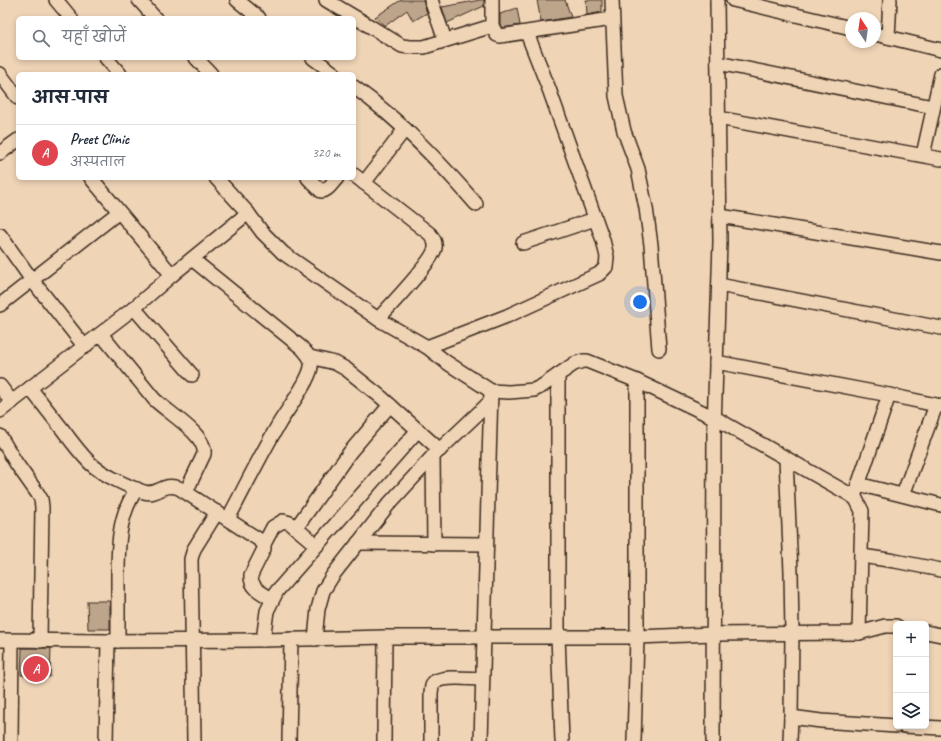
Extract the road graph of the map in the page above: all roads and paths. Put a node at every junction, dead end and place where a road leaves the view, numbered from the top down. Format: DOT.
graph roads {
  1 [pos="56,0"];
  2 [pos="139,0"];
  3 [pos="237,0"];
  4 [pos="326,0"];
  5 [pos="431,0"];
  6 [pos="492,0"];
  7 [pos="612,0"];
  8 [pos="717,0"];
  9 [pos="733,0"];
  10 [pos="890,0"];
  11 [pos="69,16"];
  12 [pos="153,16"];
  13 [pos="257,16"];
  14 [pos="352,16"];
  15 [pos="356,18"];
  16 [pos="612,20"];
  17 [pos="492,26"];
  18 [pos="845,27"];
  19 [pos="527,33"];
  20 [pos="881,35"];
  21 [pos="888,37"];
  22 [pos="445,40"];
  23 [pos="941,50"];
  24 [pos="108,60"];
  25 [pos="198,60"];
  26 [pos="316,60"];
  27 [pos="718,63"];
  28 [pos="118,72"];
  29 [pos="209,72"];
  30 [pos="332,72"];
  31 [pos="0,74"];
  32 [pos="941,74"];
  33 [pos="356,89"];
  34 [pos="16,95"];
  35 [pos="933,107"];
  36 [pos="718,118"];
  37 [pos="405,129"];
  38 [pos="16,141"];
  39 [pos="0,153"];
  40 [pos="923,155"];
  41 [pos="941,159"];
  42 [pos="359,179"];
  43 [pos="93,180"];
  44 [pos="218,180"];
  45 [pos="310,180"];
  46 [pos="335,180"];
  47 [pos="476,204"];
  48 [pos="119,212"];
  49 [pos="248,213"];
  50 [pos="720,216"];
  51 [pos="595,219"];
  52 [pos="0,235"];
  53 [pos="523,243"];
  54 [pos="941,253"];
  55 [pos="192,259"];
  56 [pos="172,275"];
  57 [pos="32,280"];
  58 [pos="719,286"];
  59 [pos="0,305"];
  60 [pos="134,308"];
  61 [pos="378,319"];
  62 [pos="941,328"];
  63 [pos="101,334"];
  64 [pos="85,347"];
  65 [pos="427,347"];
  66 [pos="659,349"];
  67 [pos="310,357"];
  68 [pos="716,362"];
  69 [pos="192,375"];
  70 [pos="558,375"];
  71 [pos="637,381"];
  72 [pos="0,386"];
  73 [pos="30,388"];
  74 [pos="889,395"];
  75 [pos="490,396"];
  76 [pos="12,402"];
  77 [pos="390,405"];
  78 [pos="938,406"];
  79 [pos="0,411"];
  80 [pos="715,418"];
  81 [pos="418,430"];
  82 [pos="0,436"];
  83 [pos="437,453"];
  84 [pos="786,458"];
  85 [pos="858,484"];
  86 [pos="137,489"];
  87 [pos="186,492"];
  88 [pos="903,495"];
  89 [pos="854,497"];
  90 [pos="941,505"];
  91 [pos="217,512"];
  92 [pos="228,519"];
  93 [pos="296,528"];
  94 [pos="358,543"];
  95 [pos="264,544"];
  96 [pos="434,544"];
  97 [pos="486,544"];
  98 [pos="316,545"];
  99 [pos="862,556"];
  100 [pos="941,570"];
  101 [pos="272,599"];
  102 [pos="893,626"];
  103 [pos="858,633"];
  104 [pos="929,633"];
  105 [pos="714,634"];
  106 [pos="792,634"];
  107 [pos="941,635"];
  108 [pos="558,636"];
  109 [pos="385,637"];
  110 [pos="483,637"];
  111 [pos="637,637"];
  112 [pos="315,639"];
  113 [pos="40,640"];
  114 [pos="263,640"];
  115 [pos="291,640"];
  116 [pos="6,641"];
  117 [pos="113,641"];
  118 [pos="192,641"];
  119 [pos="482,679"];
  120 [pos="791,717"];
  121 [pos="893,726"];
  122 [pos="929,727"];
  123 [pos="941,728"];
  124 [pos="11,741"];
  125 [pos="106,741"];
  126 [pos="194,741"];
  127 [pos="289,741"];
  128 [pos="384,741"];
  129 [pos="431,741"];
  130 [pos="481,741"];
  131 [pos="562,741"];
  132 [pos="634,741"];
  133 [pos="713,741"];
  134 [pos="790,741"];
  1 -- 11 [label="street"];
  2 -- 12 [label="street"];
  3 -- 13 [label="street"];
  4 -- 14 [label="street"];
  5 -- 22 [label="street"];
  6 -- 17 [label="street"];
  7 -- 16 [label="street"];
  8 -- 27 [label="street"];
  9 -- 18 [label="street"];
  10 -- 21 [label="street"];
  15 -- 22 [label="street"];
  16 -- 19 [label="street"];
  16 -- 66 [label="street"];
  17 -- 19 [label="street"];
  17 -- 22 [label="street"];
  19 -- 51 [label="street"];
  20 -- 21 [label="street"];
  21 -- 23 [label="street"];
  24 -- 28 [label="street"];
  25 -- 29 [label="street"];
  26 -- 30 [label="street"];
  27 -- 35 [label="street"];
  27 -- 36 [label="street"];
  31 -- 34 [label="street"];
  32 -- 35 [label="street"];
  33 -- 37 [label="street"];
  35 -- 40 [label="street"];
  36 -- 40 [label="street"];
  36 -- 50 [label="street"];
  37 -- 42 [label="street"];
  37 -- 47 [label="street"];
  38 -- 39 [label="street"];
  40 -- 41 [label="street"];
  42 -- 61 [label="street"];
  43 -- 48 [label="street"];
  44 -- 49 [label="street"];
  45 -- 46 [label="street"];
  48 -- 56 [label="street"];
  48 -- 57 [label="street"];
  49 -- 55 [label="street"];
  49 -- 61 [label="street"];
  50 -- 54 [label="street"];
  50 -- 58 [label="street"];
  51 -- 53 [label="street"];
  51 -- 65 [label="street"];
  52 -- 57 [label="street"];
  55 -- 56 [label="street"];
  55 -- 67 [label="street"];
  56 -- 60 [label="street"];
  57 -- 59 [label="street"];
  57 -- 64 [label="street"];
  58 -- 62 [label="street"];
  58 -- 68 [label="street"];
  60 -- 63 [label="street"];
  60 -- 69 [label="street"];
  61 -- 65 [label="street"];
  63 -- 64 [label="street"];
  63 -- 87 [label="street"];
  64 -- 73 [label="street"];
  65 -- 75 [label="street"];
  67 -- 77 [label="street"];
  67 -- 92 [label="street"];
  68 -- 74 [label="street"];
  68 -- 80 [label="street"];
  70 -- 71 [label="street"];
  70 -- 75 [label="street"];
  70 -- 108 [label="street"];
  71 -- 80 [label="street"];
  71 -- 111 [label="street"];
  72 -- 76 [label="street"];
  73 -- 76 [label="street"];
  73 -- 86 [label="street"];
  74 -- 78 [label="street"];
  74 -- 85 [label="street"];
  75 -- 83 [label="street"];
  75 -- 97 [label="street"];
  76 -- 79 [label="street"];
  77 -- 81 [label="street"];
  77 -- 93 [label="street"];
  78 -- 88 [label="street"];
  80 -- 84 [label="street"];
  80 -- 105 [label="street"];
  81 -- 83 [label="street"];
  81 -- 98 [label="street"];
  82 -- 113 [label="street"];
  83 -- 94 [label="street"];
  83 -- 96 [label="street"];
  84 -- 89 [label="street"];
  84 -- 106 [label="street"];
  85 -- 88 [label="street"];
  85 -- 89 [label="street"];
  86 -- 87 [label="street"];
  86 -- 117 [label="street"];
  87 -- 91 [label="street"];
  88 -- 90 [label="street"];
  89 -- 99 [label="street"];
  91 -- 92 [label="street"];
  91 -- 118 [label="street"];
  92 -- 95 [label="street"];
  93 -- 95 [label="street"];
  93 -- 98 [label="street"];
  94 -- 96 [label="street"];
  94 -- 112 [label="street"];
  95 -- 101 [label="street"];
  96 -- 97 [label="street"];
  97 -- 110 [label="street"];
  98 -- 101 [label="street"];
  99 -- 100 [label="street"];
  99 -- 103 [label="street"];
  101 -- 114 [label="street"];
  102 -- 103 [label="street"];
  103 -- 106 [label="street"];
  104 -- 107 [label="street"];
  105 -- 106 [label="street"];
  105 -- 111 [label="street"];
  105 -- 133 [label="street"];
  106 -- 120 [label="street"];
  108 -- 110 [label="street"];
  108 -- 111 [label="street"];
  108 -- 131 [label="street"];
  109 -- 110 [label="street"];
  109 -- 112 [label="street"];
  109 -- 128 [label="street"];
  110 -- 119 [label="street"];
  111 -- 132 [label="street"];
  112 -- 115 [label="street"];
  113 -- 116 [label="street"];
  113 -- 117 [label="street"];
  114 -- 115 [label="street"];
  114 -- 118 [label="street"];
  115 -- 127 [label="street"];
  116 -- 124 [label="street"];
  117 -- 118 [label="street"];
  117 -- 125 [label="street"];
  118 -- 126 [label="street"];
  119 -- 129 [label="street"];
  119 -- 130 [label="street"];
  120 -- 121 [label="street"];
  120 -- 134 [label="street"];
  122 -- 123 [label="street"];
}
